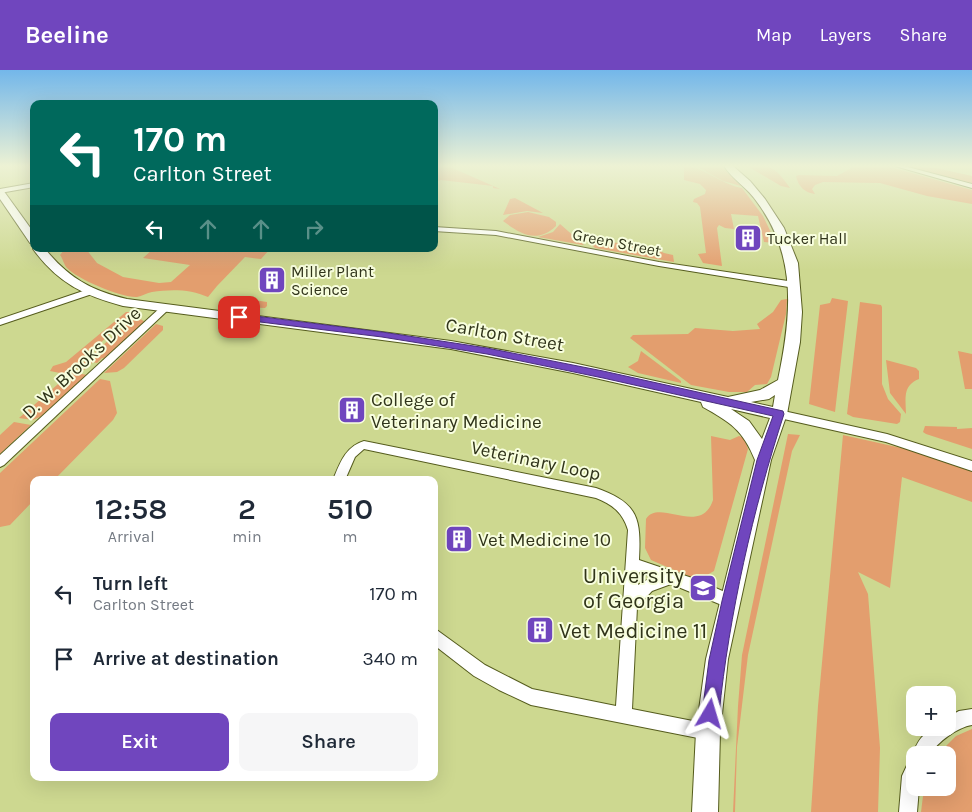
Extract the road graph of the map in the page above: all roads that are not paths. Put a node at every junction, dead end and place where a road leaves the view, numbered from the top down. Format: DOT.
graph roads {
  1 [pos="7,201"];
  2 [pos="762,201"];
  3 [pos="438,229"];
  4 [pos="30,235"];
  5 [pos="42,252"];
  6 [pos="795,285"];
  7 [pos="89,292"];
  8 [pos="164,308"];
  9 [pos="0,322"];
  10 [pos="785,383"];
  11 [pos="693,394"];
  12 [pos="717,400"];
  13 [pos="779,414"];
  14 [pos="763,460"];
  15 [pos="0,462"];
  16 [pos="972,466"];
  17 [pos="341,476"];
  18 [pos="632,564"];
  19 [pos="672,578"];
  20 [pos="729,601"];
  21 [pos="631,603"];
  22 [pos="438,639"];
  23 [pos="624,715"];
  24 [pos="972,717"];
  25 [pos="956,721"];
  26 [pos="708,732"];
  27 [pos="935,736"];
  28 [pos="925,746"];
  29 [pos="909,796"];
  30 [pos="705,812"];
  31 [pos="908,812"];
  1 -- 4 [label="street"];
  2 -- 6 [label="street"];
  3 -- 6 [label="street, Green Street"];
  5 -- 7 [label="street, Carlton Street"];
  6 -- 10 [label="street"];
  7 -- 8 [label="street, Carlton Street"];
  7 -- 9 [label="street"];
  8 -- 11 [label="street, Carlton Street"];
  8 -- 15 [label="street, D. W. Brooks Drive"];
  10 -- 12 [label="street"];
  10 -- 13 [label="street"];
  11 -- 12 [label="street, Carlton Street"];
  11 -- 14 [label="street"];
  12 -- 13 [label="street, Carlton Street"];
  13 -- 14 [label="street"];
  13 -- 16 [label="street, Carlton Street"];
  14 -- 20 [label="street"];
  17 -- 18 [label="street, Veterinary Loop"];
  18 -- 19 [label="street"];
  18 -- 21 [label="street, Veterinary Loop"];
  19 -- 20 [label="street"];
  19 -- 21 [label="street"];
  20 -- 26 [label="street"];
  21 -- 23 [label="street, Veterinary Loop"];
  22 -- 23 [label="street"];
  23 -- 26 [label="street"];
  24 -- 25 [label="street"];
  26 -- 30 [label="street"];
  27 -- 28 [label="street"];
  29 -- 31 [label="street"];
}
